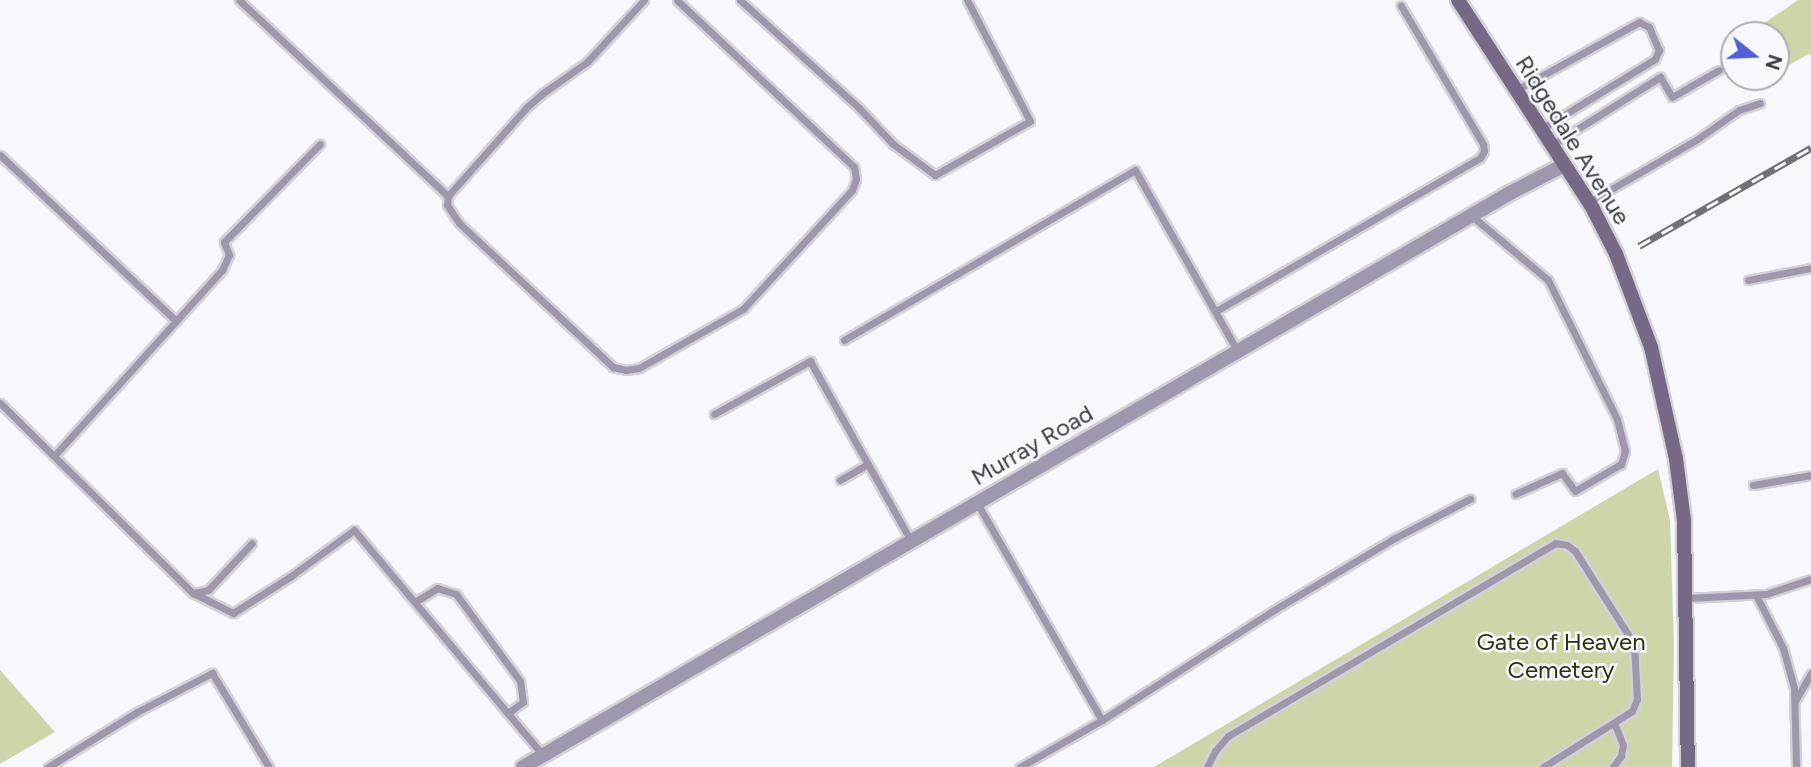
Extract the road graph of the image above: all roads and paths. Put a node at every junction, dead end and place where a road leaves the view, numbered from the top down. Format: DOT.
graph roads {
  1 [pos="239,0"];
  2 [pos="644,0"];
  3 [pos="677,0"];
  4 [pos="740,0"];
  5 [pos="967,0"];
  6 [pos="1458,0"];
  7 [pos="1401,6"];
  8 [pos="1719,70"];
  9 [pos="1515,90"];
  10 [pos="1760,103"];
  11 [pos="1541,129"];
  12 [pos="320,144"];
  13 [pos="1551,145"];
  14 [pos="0,155"];
  15 [pos="1564,165"];
  16 [pos="448,196"];
  17 [pos="1589,202"];
  18 [pos="1472,216"];
  19 [pos="1811,268"];
  20 [pos="1748,280"];
  21 [pos="1216,311"];
  22 [pos="176,321"];
  23 [pos="844,340"];
  24 [pos="1238,353"];
  25 [pos="0,403"];
  26 [pos="714,414"];
  27 [pos="54,456"];
  28 [pos="868,464"];
  29 [pos="1811,475"];
  30 [pos="841,480"];
  31 [pos="1753,485"];
  32 [pos="1515,494"];
  33 [pos="1470,499"];
  34 [pos="976,503"];
  35 [pos="911,541"];
  36 [pos="252,543"];
  37 [pos="1811,579"];
  38 [pos="193,593"];
  39 [pos="1756,595"];
  40 [pos="1687,598"];
  41 [pos="415,602"];
  42 [pos="1811,673"];
  43 [pos="1794,702"];
  44 [pos="508,713"];
  45 [pos="1102,720"];
  46 [pos="1614,723"];
  47 [pos="543,755"];
  48 [pos="48,767"];
  49 [pos="269,767"];
  50 [pos="523,767"];
  51 [pos="1020,767"];
  52 [pos="1207,767"];
  53 [pos="1543,767"];
  54 [pos="1613,767"];
  55 [pos="1688,767"];
  56 [pos="1796,767"];
  1 -- 16 [label="lane"];
  2 -- 16 [label="lane"];
  3 -- 16 [label="lane"];
  4 -- 5 [label="lane"];
  6 -- 9 [label="main road, Ridgedale Avenue"];
  7 -- 21 [label="lane"];
  8 -- 13 [label="lane"];
  9 -- 11 [label="main road, Ridgedale Avenue"];
  9 -- 11 [label="lane"];
  10 -- 17 [label="lane"];
  11 -- 13 [label="main road, Ridgedale Avenue"];
  12 -- 22 [label="lane"];
  13 -- 15 [label="main road, Ridgedale Avenue"];
  14 -- 22 [label="lane"];
  15 -- 17 [label="main road, Ridgedale Avenue"];
  15 -- 18 [label="street, Murray Road"];
  17 -- 40 [label="main road, Ridgedale Avenue"];
  18 -- 24 [label="street, Murray Road"];
  18 -- 32 [label="lane"];
  19 -- 20 [label="lane"];
  21 -- 23 [label="lane"];
  21 -- 24 [label="lane"];
  22 -- 27 [label="lane"];
  24 -- 34 [label="street, Murray Road"];
  25 -- 27 [label="lane"];
  26 -- 28 [label="lane"];
  27 -- 38 [label="lane"];
  28 -- 30 [label="lane"];
  28 -- 35 [label="lane"];
  29 -- 31 [label="lane"];
  33 -- 45 [label="lane"];
  34 -- 35 [label="street, Murray Road"];
  34 -- 45 [label="lane"];
  35 -- 47 [label="street, Murray Road"];
  36 -- 38 [label="lane"];
  37 -- 39 [label="lane"];
  38 -- 41 [label="lane"];
  39 -- 40 [label="lane"];
  39 -- 43 [label="lane"];
  40 -- 55 [label="main road, Ridgedale Avenue"];
  41 -- 44 [label="lane"];
  41 -- 44 [label="lane"];
  42 -- 43 [label="lane"];
  43 -- 56 [label="lane"];
  44 -- 47 [label="lane"];
  45 -- 51 [label="lane"];
  46 -- 52 [label="lane"];
  46 -- 53 [label="lane"];
  46 -- 54 [label="lane"];
  47 -- 50 [label="street, Murray Road"];
  48 -- 49 [label="lane"];
}
